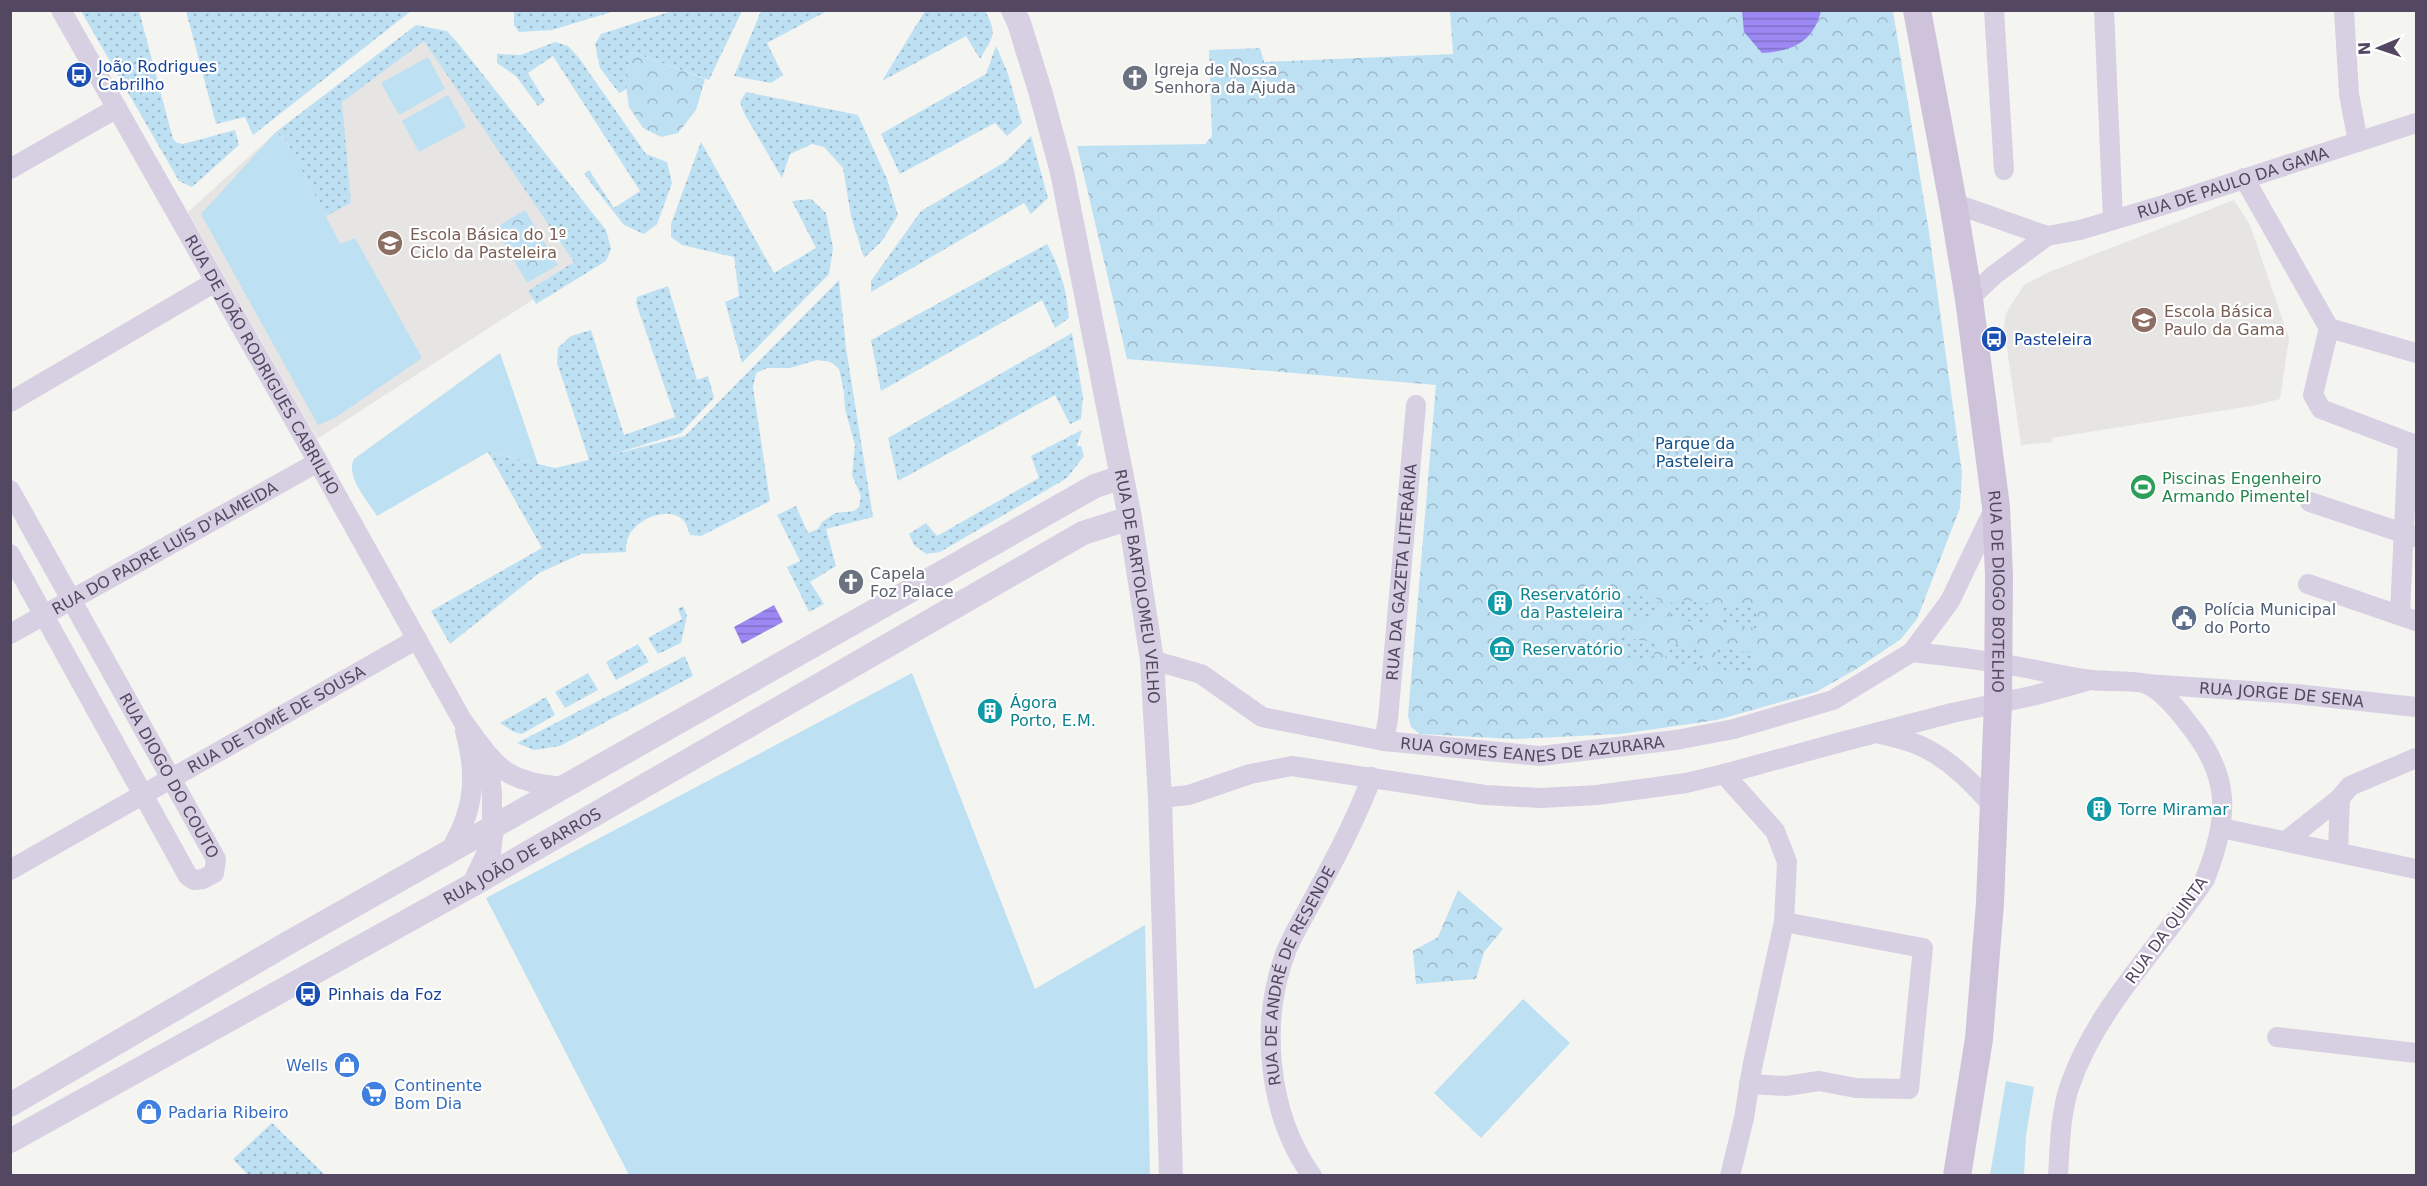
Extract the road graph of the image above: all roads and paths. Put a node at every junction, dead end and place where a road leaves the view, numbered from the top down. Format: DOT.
graph roads {
  1 [pos="61,10"];
  2 [pos="1013,10"];
  3 [pos="1917,10"];
  4 [pos="1994,10"];
  5 [pos="2104,10"];
  6 [pos="2344,10"];
  7 [pos="117,108"];
  8 [pos="2416,123"];
  9 [pos="2358,142"];
  10 [pos="10,168"];
  11 [pos="2004,170"];
  12 [pos="2244,178"];
  13 [pos="1953,203"];
  14 [pos="2113,220"];
  15 [pos="2047,236"];
  16 [pos="208,286"];
  17 [pos="1969,299"];
  18 [pos="2329,328"];
  19 [pos="2416,353"];
  20 [pos="10,402"];
  21 [pos="1416,405"];
  22 [pos="2412,444"];
  23 [pos="318,462"];
  24 [pos="1122,477"];
  25 [pos="10,490"];
  26 [pos="2310,502"];
  27 [pos="1996,507"];
  28 [pos="1130,518"];
  29 [pos="1021,529"];
  30 [pos="2411,536"];
  31 [pos="10,554"];
  32 [pos="1029,564"];
  33 [pos="2308,584"];
  34 [pos="72,599"];
  35 [pos="45,614"];
  36 [pos="2408,618"];
  37 [pos="10,634"];
  38 [pos="417,639"];
  39 [pos="1912,652"];
  40 [pos="1152,660"];
  41 [pos="1998,663"];
  42 [pos="2090,680"];
  43 [pos="2146,684"];
  44 [pos="1998,703"];
  45 [pos="2416,707"];
  46 [pos="462,720"];
  47 [pos="1877,733"];
  48 [pos="1384,741"];
  49 [pos="489,757"];
  50 [pos="2416,758"];
  51 [pos="1724,774"];
  52 [pos="1372,777"];
  53 [pos="172,779"];
  54 [pos="567,787"];
  55 [pos="144,795"];
  56 [pos="1160,798"];
  57 [pos="2340,798"];
  58 [pos="1995,808"];
  59 [pos="492,828"];
  60 [pos="2221,828"];
  61 [pos="2286,841"];
  62 [pos="2338,851"];
  63 [pos="448,854"];
  64 [pos="2416,869"];
  65 [pos="10,870"];
  66 [pos="474,884"];
  67 [pos="1784,922"];
  68 [pos="2277,1037"];
  69 [pos="2416,1053"];
  70 [pos="1749,1084"];
  71 [pos="10,1105"];
  72 [pos="10,1141"];
  73 [pos="1171,1176"];
  74 [pos="1312,1176"];
  75 [pos="1730,1176"];
  76 [pos="1957,1176"];
  77 [pos="2058,1176"];
  1 -- 7 [label="street, RUA DE JOÃO RODRIGUES CABRILHO"];
  2 -- 24 [label="street, RUA DE BARTOLOMEU VELHO"];
  3 -- 13 [label="main road, RUA DE DIOGO BOTELHO"];
  4 -- 11 [label="street"];
  5 -- 14 [label="street"];
  6 -- 9 [label="street"];
  7 -- 10 [label="street"];
  7 -- 23 [label="street, RUA DE JOÃO RODRIGUES CABRILHO"];
  8 -- 9 [label="street, RUA DE PAULO DA GAMA"];
  9 -- 12 [label="street, RUA DE PAULO DA GAMA"];
  12 -- 14 [label="street, RUA DE PAULO DA GAMA"];
  12 -- 18 [label="street"];
  13 -- 15 [label="street, RUA DE PAULO DA GAMA"];
  13 -- 17 [label="main road, RUA DE DIOGO BOTELHO"];
  14 -- 15 [label="street, RUA DE PAULO DA GAMA"];
  15 -- 17 [label="street, RUA DE PAULO DA GAMA"];
  16 -- 20 [label="street"];
  17 -- 27 [label="main road, RUA DE DIOGO BOTELHO"];
  18 -- 19 [label="street"];
  18 -- 22 [label="street"];
  21 -- 48 [label="street, RUA DA GAZETA LITERÁRIA"];
  22 -- 30 [label="street"];
  23 -- 34 [label="street, RUA DO PADRE LUÍS D'ALMEIDA"];
  23 -- 38 [label="street, RUA DE JOÃO RODRIGUES CABRILHO"];
  24 -- 28 [label="street, RUA DE BARTOLOMEU VELHO"];
  24 -- 29 [label="street"];
  25 -- 34 [label="street, RUA DIOGO DO COUTO"];
  26 -- 30 [label="street"];
  27 -- 39 [label="street, RUA GOMES EANES DE AZURARA"];
  27 -- 41 [label="main road, RUA DE DIOGO BOTELHO"];
  28 -- 32 [label="street, RUA JOÃO DE BARROS"];
  28 -- 40 [label="street, RUA DE BARTOLOMEU VELHO"];
  29 -- 32 [label="street"];
  29 -- 54 [label="street"];
  30 -- 36 [label="street"];
  31 -- 35 [label="street, RUA DIOGO DO COUTO"];
  32 -- 66 [label="street, RUA JOÃO DE BARROS"];
  33 -- 36 [label="street"];
  34 -- 35 [label="street, RUA DO PADRE LUÍS D'ALMEIDA"];
  34 -- 53 [label="street, RUA DIOGO DO COUTO"];
  35 -- 37 [label="street, RUA DO PADRE LUÍS D'ALMEIDA"];
  35 -- 55 [label="street, RUA DIOGO DO COUTO"];
  38 -- 46 [label="street, RUA DE JOÃO RODRIGUES CABRILHO"];
  38 -- 53 [label="street, RUA DE TOMÉ DE SOUSA"];
  39 -- 41 [label="street"];
  39 -- 48 [label="street, RUA GOMES EANES DE AZURARA"];
  40 -- 48 [label="street, RUA GOMES EANES DE AZURARA"];
  40 -- 56 [label="street, RUA DE BARTOLOMEU VELHO"];
  41 -- 42 [label="street"];
  41 -- 44 [label="main road, RUA DE DIOGO BOTELHO"];
  42 -- 43 [label="street"];
  42 -- 44 [label="street"];
  43 -- 45 [label="street, RUA JORGE DE SENA"];
  43 -- 60 [label="street, RUA DA QUINTA"];
  44 -- 47 [label="street"];
  44 -- 58 [label="main road, RUA DE DIOGO BOTELHO"];
  46 -- 49 [label="street, RUA DE JOÃO RODRIGUES CABRILHO"];
  46 -- 63 [label="street, RUA DE JOÃO RODRIGUES CABRILHO"];
  47 -- 51 [label="street"];
  47 -- 58 [label="street"];
  49 -- 54 [label="street, RUA DE JOÃO RODRIGUES CABRILHO"];
  49 -- 59 [label="street"];
  50 -- 57 [label="street"];
  51 -- 52 [label="street"];
  51 -- 67 [label="street"];
  52 -- 56 [label="street"];
  52 -- 74 [label="street, RUA DE ANDRÉ DE RESENDE"];
  53 -- 55 [label="street, RUA DE TOMÉ DE SOUSA"];
  53 -- 55 [label="street, RUA DIOGO DO COUTO"];
  54 -- 59 [label="street"];
  55 -- 65 [label="street, RUA DE TOMÉ DE SOUSA"];
  56 -- 73 [label="street, RUA DE BARTOLOMEU VELHO"];
  57 -- 61 [label="street"];
  57 -- 62 [label="street"];
  58 -- 76 [label="main road, RUA DE DIOGO BOTELHO"];
  59 -- 63 [label="street"];
  59 -- 66 [label="street"];
  60 -- 61 [label="street"];
  60 -- 77 [label="street, RUA DA QUINTA"];
  61 -- 62 [label="street"];
  62 -- 64 [label="street"];
  63 -- 71 [label="street"];
  66 -- 72 [label="street, RUA JOÃO DE BARROS"];
  67 -- 70 [label="street"];
  67 -- 70 [label="street"];
  68 -- 69 [label="street"];
  70 -- 75 [label="street"];
}
